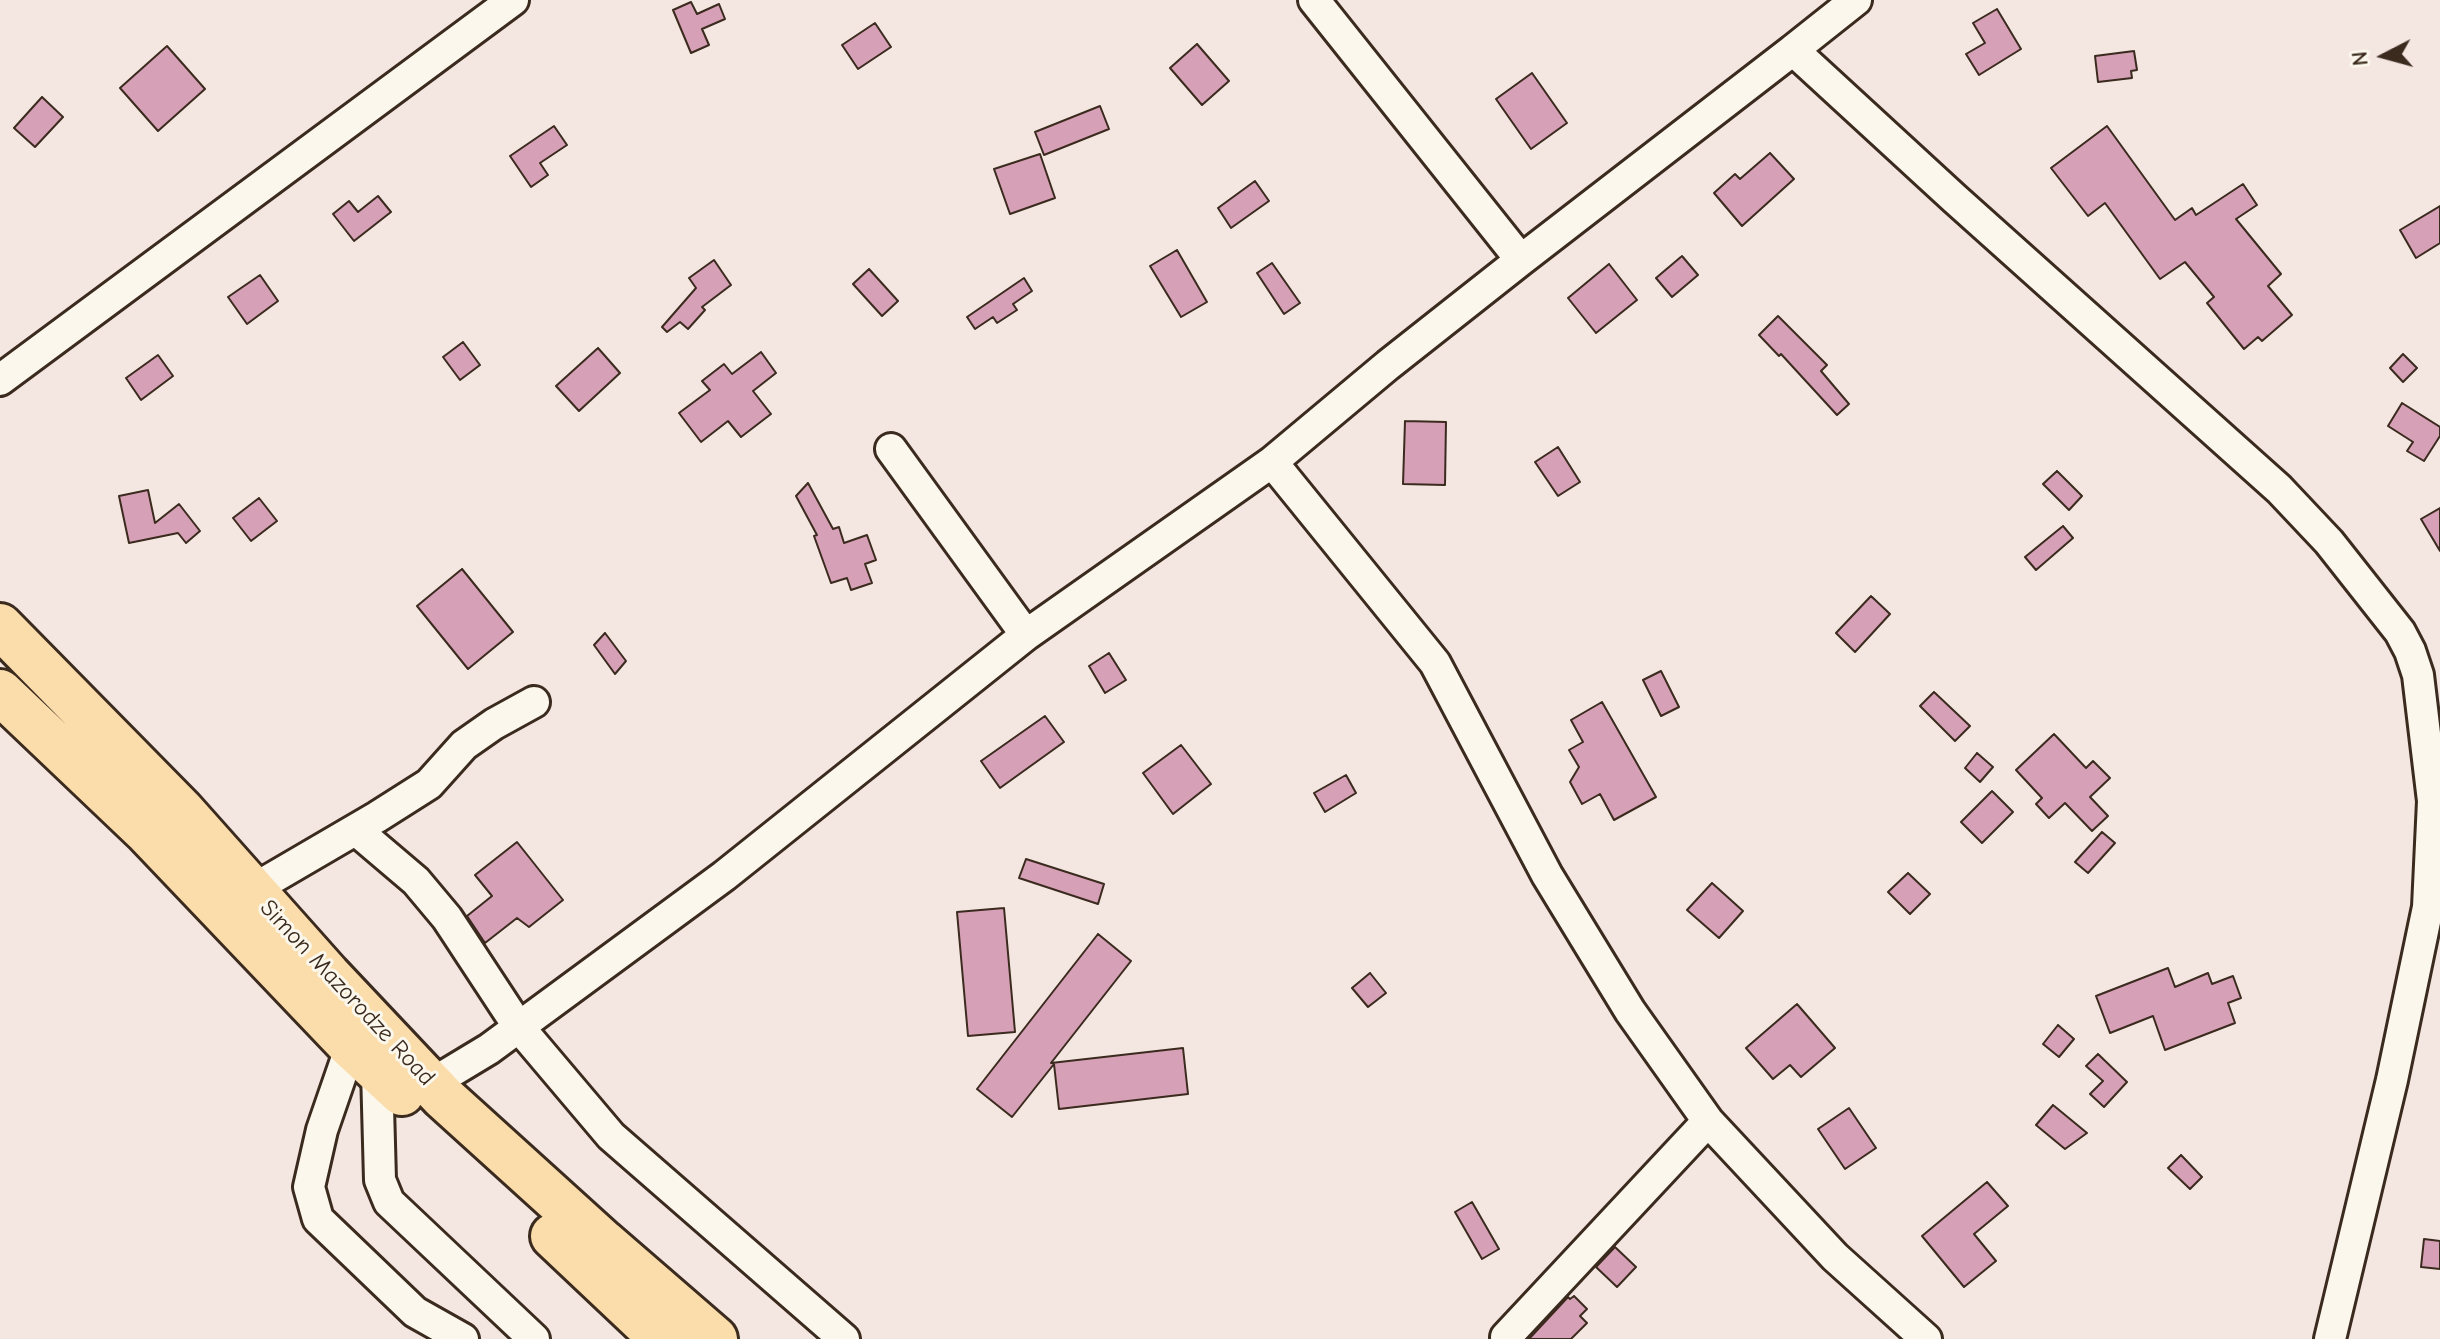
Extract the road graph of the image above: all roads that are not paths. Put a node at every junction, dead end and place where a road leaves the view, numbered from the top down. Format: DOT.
graph roads {
  1 [pos="513,0"];
  2 [pos="1314,0"];
  3 [pos="1856,0"];
  4 [pos="1793,50"];
  5 [pos="1521,260"];
  6 [pos="0,380"];
  7 [pos="891,449"];
  8 [pos="1272,462"];
  9 [pos="0,626"];
  10 [pos="1026,635"];
  11 [pos="0,692"];
  12 [pos="534,702"];
  13 [pos="356,830"];
  14 [pos="252,890"];
  15 [pos="518,1026"];
  16 [pos="364,1058"];
  17 [pos="431,1084"];
  18 [pos="1708,1121"];
  19 [pos="1506,1337"];
  20 [pos="463,1339"];
  21 [pos="534,1339"];
  22 [pos="662,1339"];
  23 [pos="715,1339"];
  24 [pos="844,1339"];
  25 [pos="1926,1339"];
  26 [pos="2330,1339"];
  1 -- 6 [label="street"];
  2 -- 5 [label="street"];
  3 -- 4 [label="street"];
  4 -- 5 [label="street"];
  4 -- 26 [label="street"];
  5 -- 8 [label="street"];
  7 -- 10 [label="street"];
  8 -- 10 [label="street"];
  8 -- 18 [label="street"];
  9 -- 14 [label="highway, Simon Mazorodze Road"];
  10 -- 15 [label="street"];
  11 -- 16 [label="highway, Simon Mazorodze Road"];
  12 -- 13 [label="street"];
  13 -- 14 [label="street"];
  13 -- 15 [label="street"];
  14 -- 17 [label="highway, Simon Mazorodze Road"];
  15 -- 17 [label="street"];
  15 -- 24 [label="street"];
  16 -- 20 [label="street"];
  16 -- 21 [label="street"];
  16 -- 22 [label="highway, Simon Mazorodze Road"];
  17 -- 23 [label="highway, Simon Mazorodze Road"];
  18 -- 19 [label="street"];
  18 -- 25 [label="street"];
}
